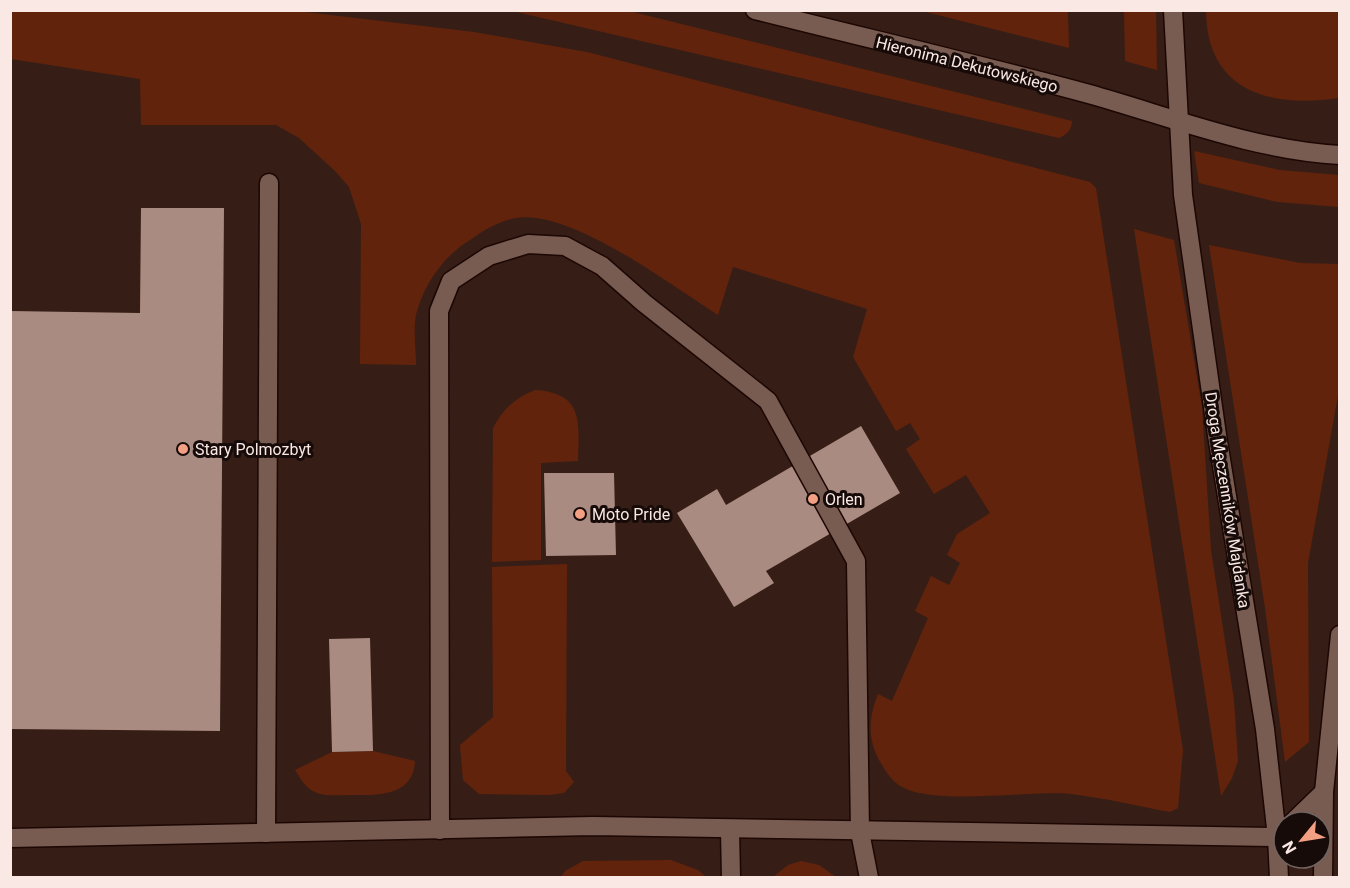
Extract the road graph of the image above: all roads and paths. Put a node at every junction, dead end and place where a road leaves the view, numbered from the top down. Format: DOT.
graph roads {
  1 [pos="754,10"];
  2 [pos="1173,10"];
  3 [pos="1178,123"];
  4 [pos="1340,154"];
  5 [pos="269,183"];
  6 [pos="1340,635"];
  7 [pos="1324,792"];
  8 [pos="1278,810"];
  9 [pos="1305,810"];
  10 [pos="730,829"];
  11 [pos="440,830"];
  12 [pos="860,832"];
  13 [pos="266,833"];
  14 [pos="1272,834"];
  15 [pos="10,838"];
  16 [pos="731,878"];
  17 [pos="869,878"];
  18 [pos="1323,878"];
  1 -- 3 [label="street, Hieronima Dekutowskiego"];
  2 -- 3 [label="street, Droga Męczenników Majdanka"];
  3 -- 4 [label="street, Hieronima Dekutowskiego"];
  3 -- 8 [label="street, Droga Męczenników Majdanka"];
  5 -- 13 [label="street"];
  6 -- 7 [label="street"];
  7 -- 9 [label="street"];
  7 -- 18 [label="street"];
  10 -- 11 [label="street"];
  10 -- 12 [label="street"];
  10 -- 16 [label="street"];
  11 -- 12 [label="street"];
  11 -- 13 [label="street"];
  12 -- 14 [label="street"];
  12 -- 17 [label="street"];
  13 -- 15 [label="street"];
}
